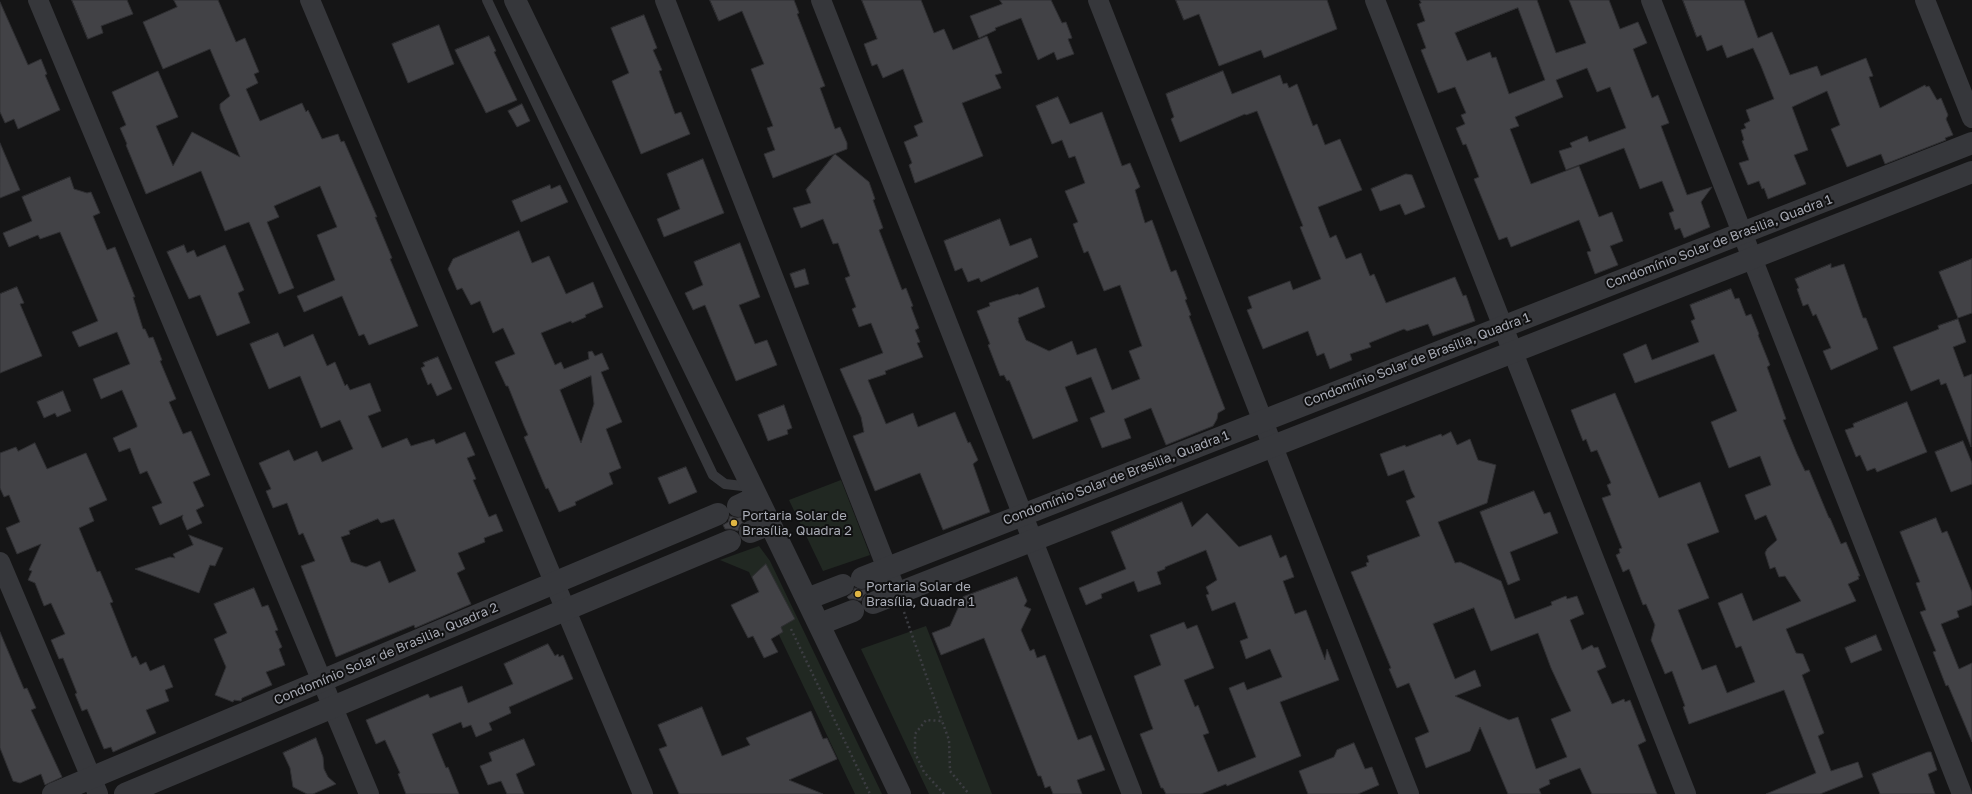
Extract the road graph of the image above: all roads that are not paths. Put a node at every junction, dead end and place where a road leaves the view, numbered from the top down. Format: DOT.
graph roads {
  1 [pos="38,0"];
  2 [pos="310,0"];
  3 [pos="487,0"];
  4 [pos="515,0"];
  5 [pos="665,0"];
  6 [pos="821,0"];
  7 [pos="1098,0"];
  8 [pos="1375,0"];
  9 [pos="1651,0"];
  10 [pos="1925,0"];
  11 [pos="1972,118"];
  12 [pos="1972,143"];
  13 [pos="1972,172"];
  14 [pos="1743,233"];
  15 [pos="1752,258"];
  16 [pos="1503,327"];
  17 [pos="1513,352"];
  18 [pos="1263,420"];
  19 [pos="1273,446"];
  20 [pos="749,497"];
  21 [pos="1022,515"];
  22 [pos="770,524"];
  23 [pos="750,532"];
  24 [pos="1033,541"];
  25 [pos="0,562"];
  26 [pos="887,568"];
  27 [pos="554,583"];
  28 [pos="848,583"];
  29 [pos="897,594"];
  30 [pos="807,599"];
  31 [pos="859,609"];
  32 [pos="565,610"];
  33 [pos="820,624"];
  34 [pos="321,681"];
  35 [pos="332,707"];
  36 [pos="95,786"];
  37 [pos="53,794"];
  38 [pos="125,794"];
  39 [pos="369,794"];
  40 [pos="642,794"];
  41 [pos="900,794"];
  42 [pos="1132,794"];
  43 [pos="1409,794"];
  44 [pos="1686,794"];
  45 [pos="1962,794"];
  1 -- 34 [label="street"];
  2 -- 27 [label="street"];
  3 -- 20 [label="lane"];
  4 -- 20 [label="street"];
  5 -- 26 [label="street"];
  6 -- 21 [label="street"];
  7 -- 18 [label="street"];
  8 -- 16 [label="street"];
  9 -- 14 [label="street"];
  10 -- 11 [label="street"];
  12 -- 14 [label="street, Condomínio Solar de Brasilia, Quadra 1"];
  13 -- 15 [label="street, Condomínio Solar de Brasilia, Quadra 1"];
  14 -- 15 [label="street"];
  14 -- 16 [label="street, Condomínio Solar de Brasilia, Quadra 1"];
  15 -- 17 [label="street, Condomínio Solar de Brasilia, Quadra 1"];
  15 -- 45 [label="street"];
  16 -- 17 [label="street"];
  16 -- 18 [label="street, Condomínio Solar de Brasilia, Quadra 1"];
  17 -- 19 [label="street, Condomínio Solar de Brasilia, Quadra 1"];
  17 -- 44 [label="street"];
  18 -- 19 [label="street"];
  18 -- 21 [label="street, Condomínio Solar de Brasilia, Quadra 1"];
  19 -- 24 [label="street, Condomínio Solar de Brasilia, Quadra 1"];
  19 -- 43 [label="street"];
  20 -- 22 [label="street"];
  21 -- 24 [label="street"];
  21 -- 26 [label="street, Condomínio Solar de Brasilia, Quadra 1"];
  22 -- 23 [label="street"];
  22 -- 30 [label="street"];
  24 -- 29 [label="street, Condomínio Solar de Brasilia, Quadra 1"];
  24 -- 42 [label="street"];
  25 -- 36 [label="street"];
  26 -- 28 [label="street, Condomínio Solar de Brasilia, Quadra 1"];
  26 -- 29 [label="street"];
  27 -- 32 [label="street"];
  27 -- 32 [label="street, Condomínio Solar de Brasilia, Quadra 2"];
  27 -- 34 [label="street, Condomínio Solar de Brasilia, Quadra 2"];
  28 -- 30 [label="street, Condomínio Solar de Brasilia, Quadra 1"];
  28 -- 31 [label="street"];
  29 -- 31 [label="street, Condomínio Solar de Brasilia, Quadra 1"];
  30 -- 33 [label="street"];
  31 -- 33 [label="street, Condomínio Solar de Brasilia, Quadra 1"];
  32 -- 35 [label="street"];
  32 -- 40 [label="street"];
  33 -- 41 [label="street"];
  34 -- 35 [label="street"];
  34 -- 36 [label="street, Condomínio Solar de Brasilia, Quadra 2"];
  35 -- 38 [label="street"];
  35 -- 39 [label="street"];
  36 -- 37 [label="street, Condomínio Solar de Brasilia, Quadra 2"];
}
